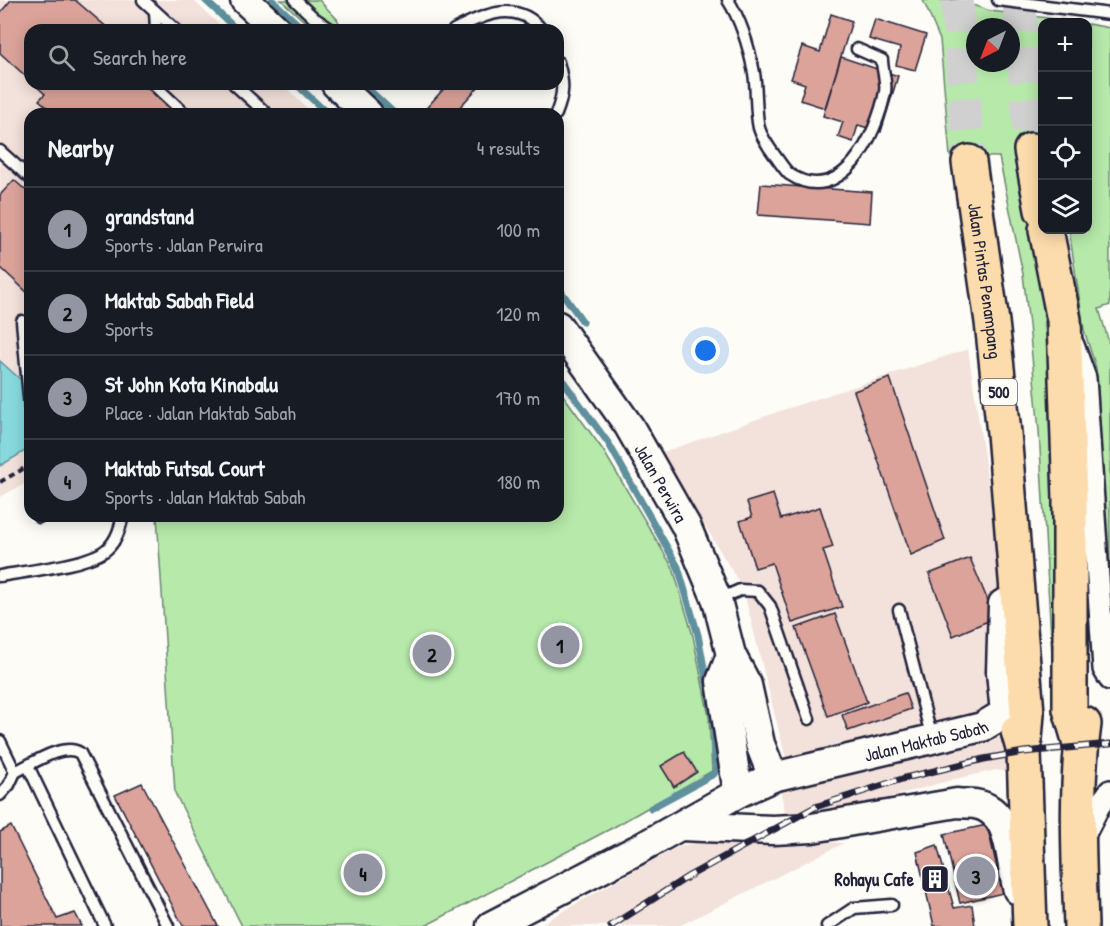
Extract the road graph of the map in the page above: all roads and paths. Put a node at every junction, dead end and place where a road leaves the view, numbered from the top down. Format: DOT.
graph roads {
  1 [pos="143,0"];
  2 [pos="245,0"];
  3 [pos="295,0"];
  4 [pos="728,0"];
  5 [pos="998,0"];
  6 [pos="155,10"];
  7 [pos="1110,14"];
  8 [pos="156,24"];
  9 [pos="170,24"];
  10 [pos="271,24"];
  11 [pos="323,24"];
  12 [pos="464,24"];
  13 [pos="537,24"];
  14 [pos="856,49"];
  15 [pos="159,90"];
  16 [pos="241,90"];
  17 [pos="342,90"];
  18 [pos="562,90"];
  19 [pos="178,108"];
  20 [pos="260,108"];
  21 [pos="362,108"];
  22 [pos="558,108"];
  23 [pos="1031,150"];
  24 [pos="0,151"];
  25 [pos="969,162"];
  26 [pos="24,173"];
  27 [pos="1038,188"];
  28 [pos="1047,234"];
  29 [pos="1064,320"];
  30 [pos="24,322"];
  31 [pos="564,334"];
  32 [pos="24,343"];
  33 [pos="24,468"];
  34 [pos="0,482"];
  35 [pos="121,522"];
  36 [pos="1012,544"];
  37 [pos="0,576"];
  38 [pos="717,600"];
  39 [pos="1003,604"];
  40 [pos="899,610"];
  41 [pos="731,655"];
  42 [pos="1110,679"];
  43 [pos="809,720"];
  44 [pos="932,740"];
  45 [pos="0,741"];
  46 [pos="1024,752"];
  47 [pos="28,766"];
  48 [pos="15,772"];
  49 [pos="773,777"];
  50 [pos="1110,790"];
  51 [pos="738,794"];
  52 [pos="0,795"];
  53 [pos="681,826"];
  54 [pos="796,827"];
  55 [pos="1079,844"];
  56 [pos="1081,890"];
  57 [pos="892,905"];
  58 [pos="1030,913"];
  59 [pos="105,926"];
  60 [pos="168,926"];
  61 [pos="491,926"];
  62 [pos="827,926"];
  63 [pos="1081,926"];
  64 [pos="1090,926"];
  1 -- 6 [label="lane"];
  2 -- 10 [label="street"];
  3 -- 11 [label="lane"];
  4 -- 14 [label="lane"];
  5 -- 7 [label="lane"];
  6 -- 8 [label="lane"];
  6 -- 9 [label="lane"];
  12 -- 13 [label="lane"];
  15 -- 19 [label="lane"];
  16 -- 20 [label="lane"];
  17 -- 21 [label="street"];
  18 -- 22 [label="lane"];
  23 -- 27 [label="main road"];
  24 -- 26 [label="lane"];
  25 -- 36 [label="main road, Jalan Pintas Penampang / 500"];
  28 -- 29 [label="main road"];
  29 -- 42 [label="street"];
  29 -- 55 [label="main road"];
  30 -- 32 [label="lane"];
  31 -- 38 [label="street, Jalan Perwira"];
  33 -- 34 [label="path"];
  35 -- 37 [label="lane"];
  36 -- 39 [label="main road, Jalan Pintas Penampang / 500"];
  36 -- 46 [label="main road, Jalan Pintas Penampang / 500"];
  38 -- 41 [label="street, Jalan Perwira"];
  38 -- 43 [label="lane"];
  39 -- 44 [label="street, Jalan Maktab Sabah"];
  39 -- 46 [label="main road, Jalan Pintas Penampang / 500"];
  40 -- 44 [label="lane"];
  41 -- 49 [label="street, Jalan Perwira"];
  41 -- 51 [label="street"];
  44 -- 49 [label="street, Jalan Maktab Sabah"];
  45 -- 48 [label="lane"];
  46 -- 58 [label="main road, Jalan Pintas Penampang / 500"];
  47 -- 48 [label="lane"];
  47 -- 59 [label="lane"];
  47 -- 60 [label="lane"];
  48 -- 52 [label="lane"];
  49 -- 51 [label="street, Jalan Maktab Sabah"];
  50 -- 55 [label="street"];
  51 -- 53 [label="street, Jalan Maktab Sabah"];
  51 -- 54 [label="street"];
  53 -- 54 [label="street"];
  53 -- 61 [label="street, Jalan Maktab Sabah"];
  54 -- 58 [label="street"];
  55 -- 56 [label="main road"];
  56 -- 63 [label="main road"];
  56 -- 64 [label="main road"];
  57 -- 62 [label="lane"];
}
